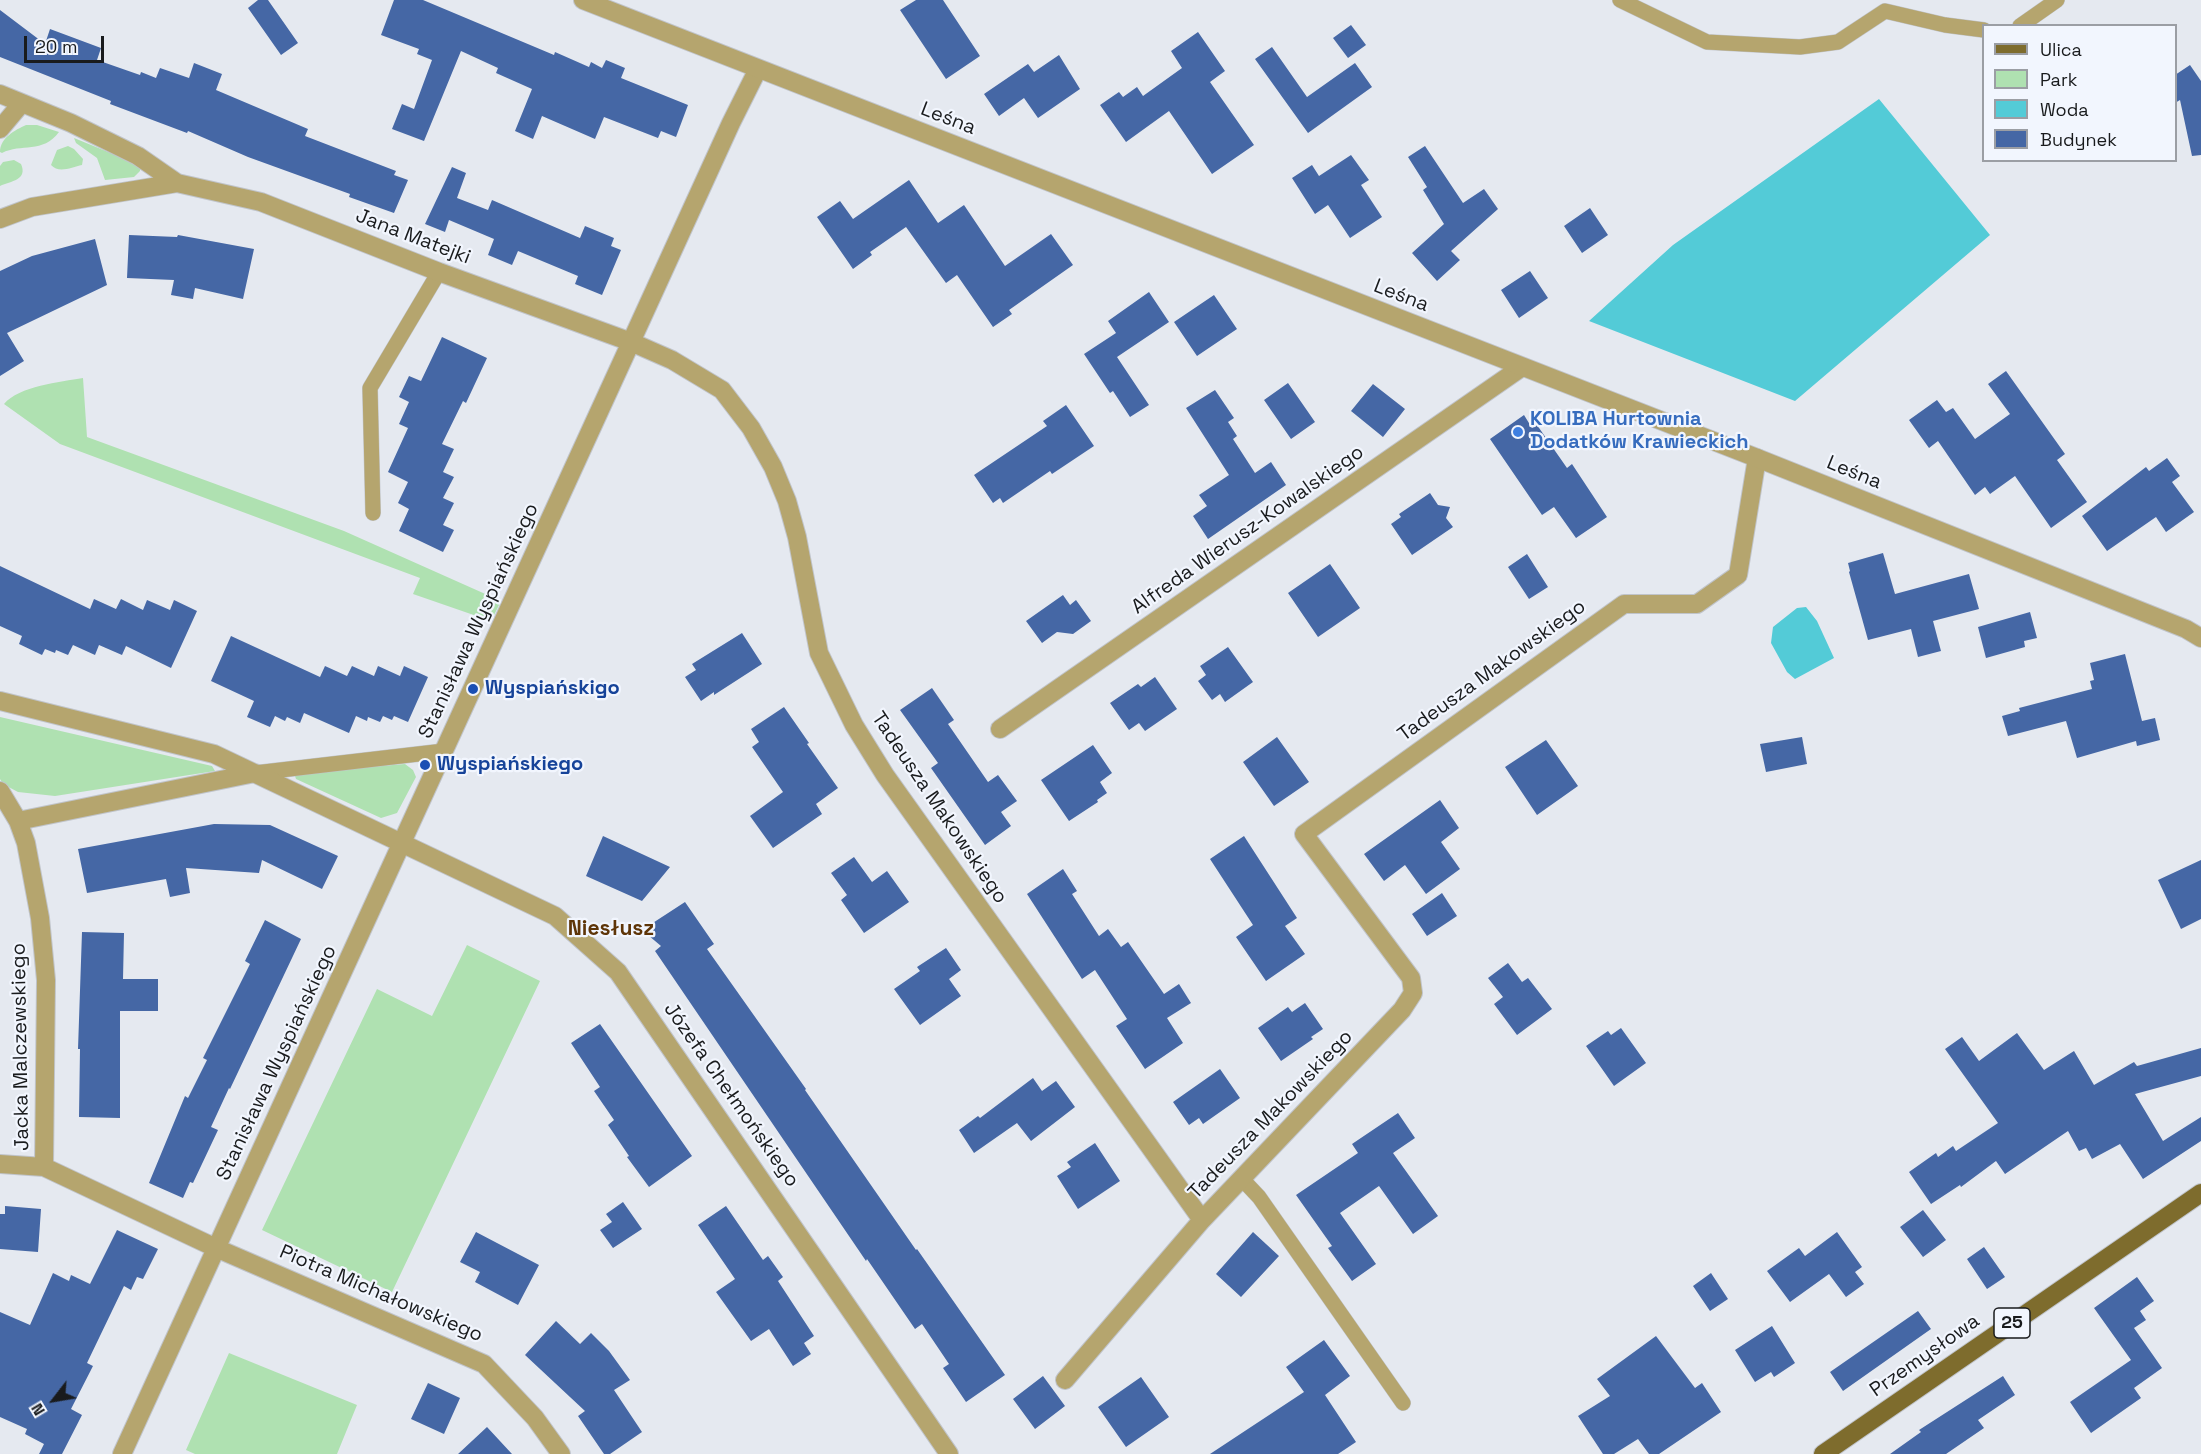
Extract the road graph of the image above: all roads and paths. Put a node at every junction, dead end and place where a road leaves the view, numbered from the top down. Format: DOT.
graph roads {
  1 [pos="583,0"];
  2 [pos="1620,0"];
  3 [pos="2057,0"];
  4 [pos="2023,24"];
  5 [pos="1982,30"];
  6 [pos="759,69"];
  7 [pos="0,94"];
  8 [pos="21,104"];
  9 [pos="0,129"];
  10 [pos="177,183"];
  11 [pos="0,219"];
  12 [pos="439,272"];
  13 [pos="631,342"];
  14 [pos="1521,367"];
  15 [pos="1757,458"];
  16 [pos="373,513"];
  17 [pos="2201,638"];
  18 [pos="0,701"];
  19 [pos="1000,729"];
  20 [pos="444,751"];
  21 [pos="255,773"];
  22 [pos="0,791"];
  23 [pos="18,821"];
  24 [pos="403,842"];
  25 [pos="0,1164"];
  26 [pos="44,1167"];
  27 [pos="1242,1179"];
  28 [pos="2201,1193"];
  29 [pos="1203,1220"];
  30 [pos="216,1248"];
  31 [pos="1065,1380"];
  32 [pos="1402,1403"];
  33 [pos="122,1454"];
  34 [pos="561,1454"];
  35 [pos="949,1454"];
  36 [pos="1823,1454"];
  1 -- 6 [label="street, Leśna"];
  2 -- 5 [label="lane"];
  3 -- 4 [label="lane"];
  6 -- 13 [label="street, Stanisława Wyspiańskiego"];
  6 -- 14 [label="street, Leśna"];
  7 -- 8 [label="street, Jana Matejki"];
  8 -- 9 [label="street"];
  8 -- 10 [label="street, Jana Matejki"];
  10 -- 11 [label="street, Jana Matejki"];
  10 -- 12 [label="street, Jana Matejki"];
  12 -- 13 [label="street, Jana Matejki"];
  12 -- 16 [label="lane"];
  13 -- 20 [label="street, Stanisława Wyspiańskiego"];
  13 -- 29 [label="street, Tadeusza Makowskiego"];
  14 -- 15 [label="street, Leśna"];
  14 -- 19 [label="street, Alfreda Wierusz-Kowalskiego"];
  15 -- 17 [label="street, Leśna"];
  15 -- 27 [label="street, Tadeusza Makowskiego"];
  18 -- 21 [label="street"];
  20 -- 21 [label="lane"];
  20 -- 24 [label="street, Stanisława Wyspiańskiego"];
  21 -- 23 [label="street"];
  21 -- 24 [label="street"];
  22 -- 23 [label="street, Jacka Malczewskiego"];
  23 -- 26 [label="street, Jacka Malczewskiego"];
  24 -- 30 [label="street, Stanisława Wyspiańskiego"];
  24 -- 35 [label="street, Józefa Chełmońskiego"];
  25 -- 26 [label="street, Jacka Malczewskiego"];
  26 -- 30 [label="street, Jacka Malczewskiego"];
  27 -- 29 [label="street, Tadeusza Makowskiego"];
  27 -- 32 [label="lane"];
  28 -- 36 [label="main road, Przemysłowa / 25"];
  29 -- 31 [label="street"];
  30 -- 33 [label="street, Stanisława Wyspiańskiego"];
  30 -- 34 [label="street, Piotra Michałowskiego"];
}
